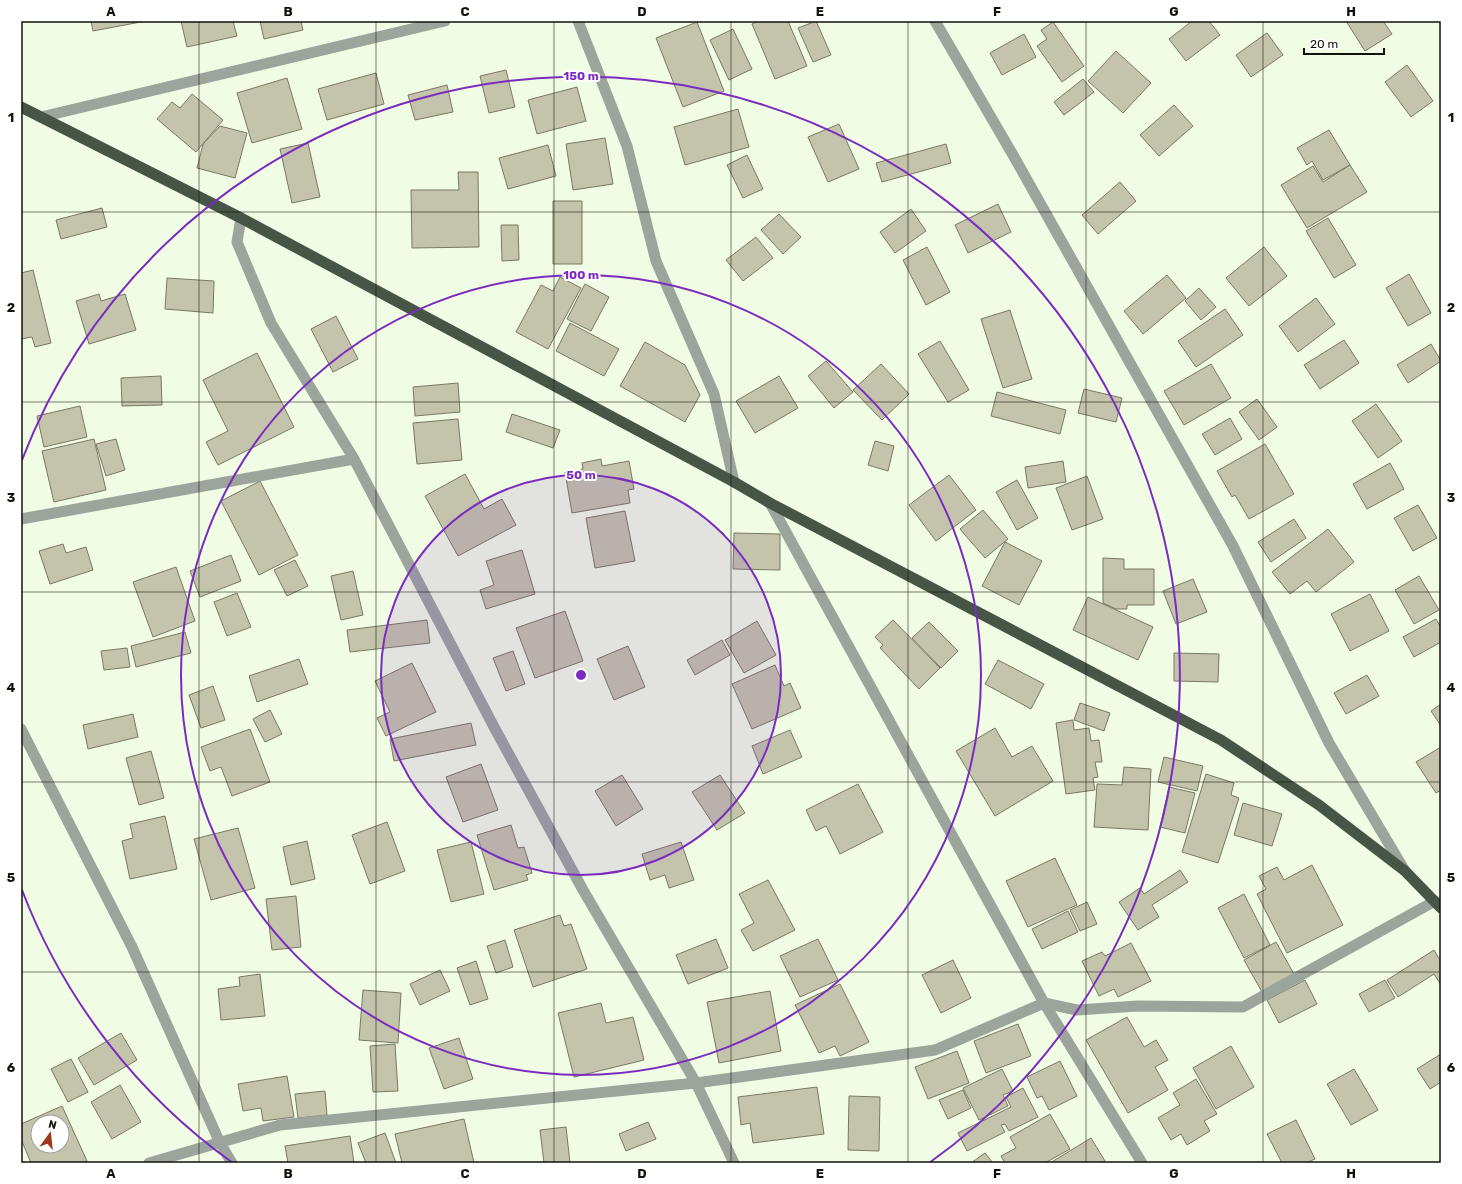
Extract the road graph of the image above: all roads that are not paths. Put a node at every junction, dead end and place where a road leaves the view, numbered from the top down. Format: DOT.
graph roads {
  1 [pos="445,21"];
  2 [pos="578,21"];
  3 [pos="935,21"];
  4 [pos="21,107"];
  5 [pos="41,117"];
  6 [pos="241,218"];
  7 [pos="354,459"];
  8 [pos="734,482"];
  9 [pos="770,502"];
  10 [pos="21,519"];
  11 [pos="21,729"];
  12 [pos="1405,871"];
  13 [pos="1438,904"];
  14 [pos="1044,1003"];
  15 [pos="696,1083"];
  16 [pos="220,1143"];
  17 [pos="149,1163"];
  18 [pos="232,1163"];
  19 [pos="734,1163"];
  20 [pos="1142,1163"];
  1 -- 5 [label="street"];
  2 -- 8 [label="street"];
  3 -- 12 [label="street"];
  4 -- 5 [label="highway"];
  5 -- 6 [label="highway"];
  6 -- 7 [label="street"];
  6 -- 8 [label="highway"];
  7 -- 10 [label="street"];
  7 -- 15 [label="street"];
  8 -- 9 [label="highway"];
  9 -- 12 [label="highway"];
  9 -- 14 [label="street"];
  11 -- 16 [label="street"];
  12 -- 13 [label="highway"];
  13 -- 14 [label="street"];
  14 -- 15 [label="street"];
  14 -- 20 [label="street"];
  15 -- 16 [label="street"];
  15 -- 19 [label="street"];
  16 -- 17 [label="street"];
  16 -- 18 [label="street"];
}
